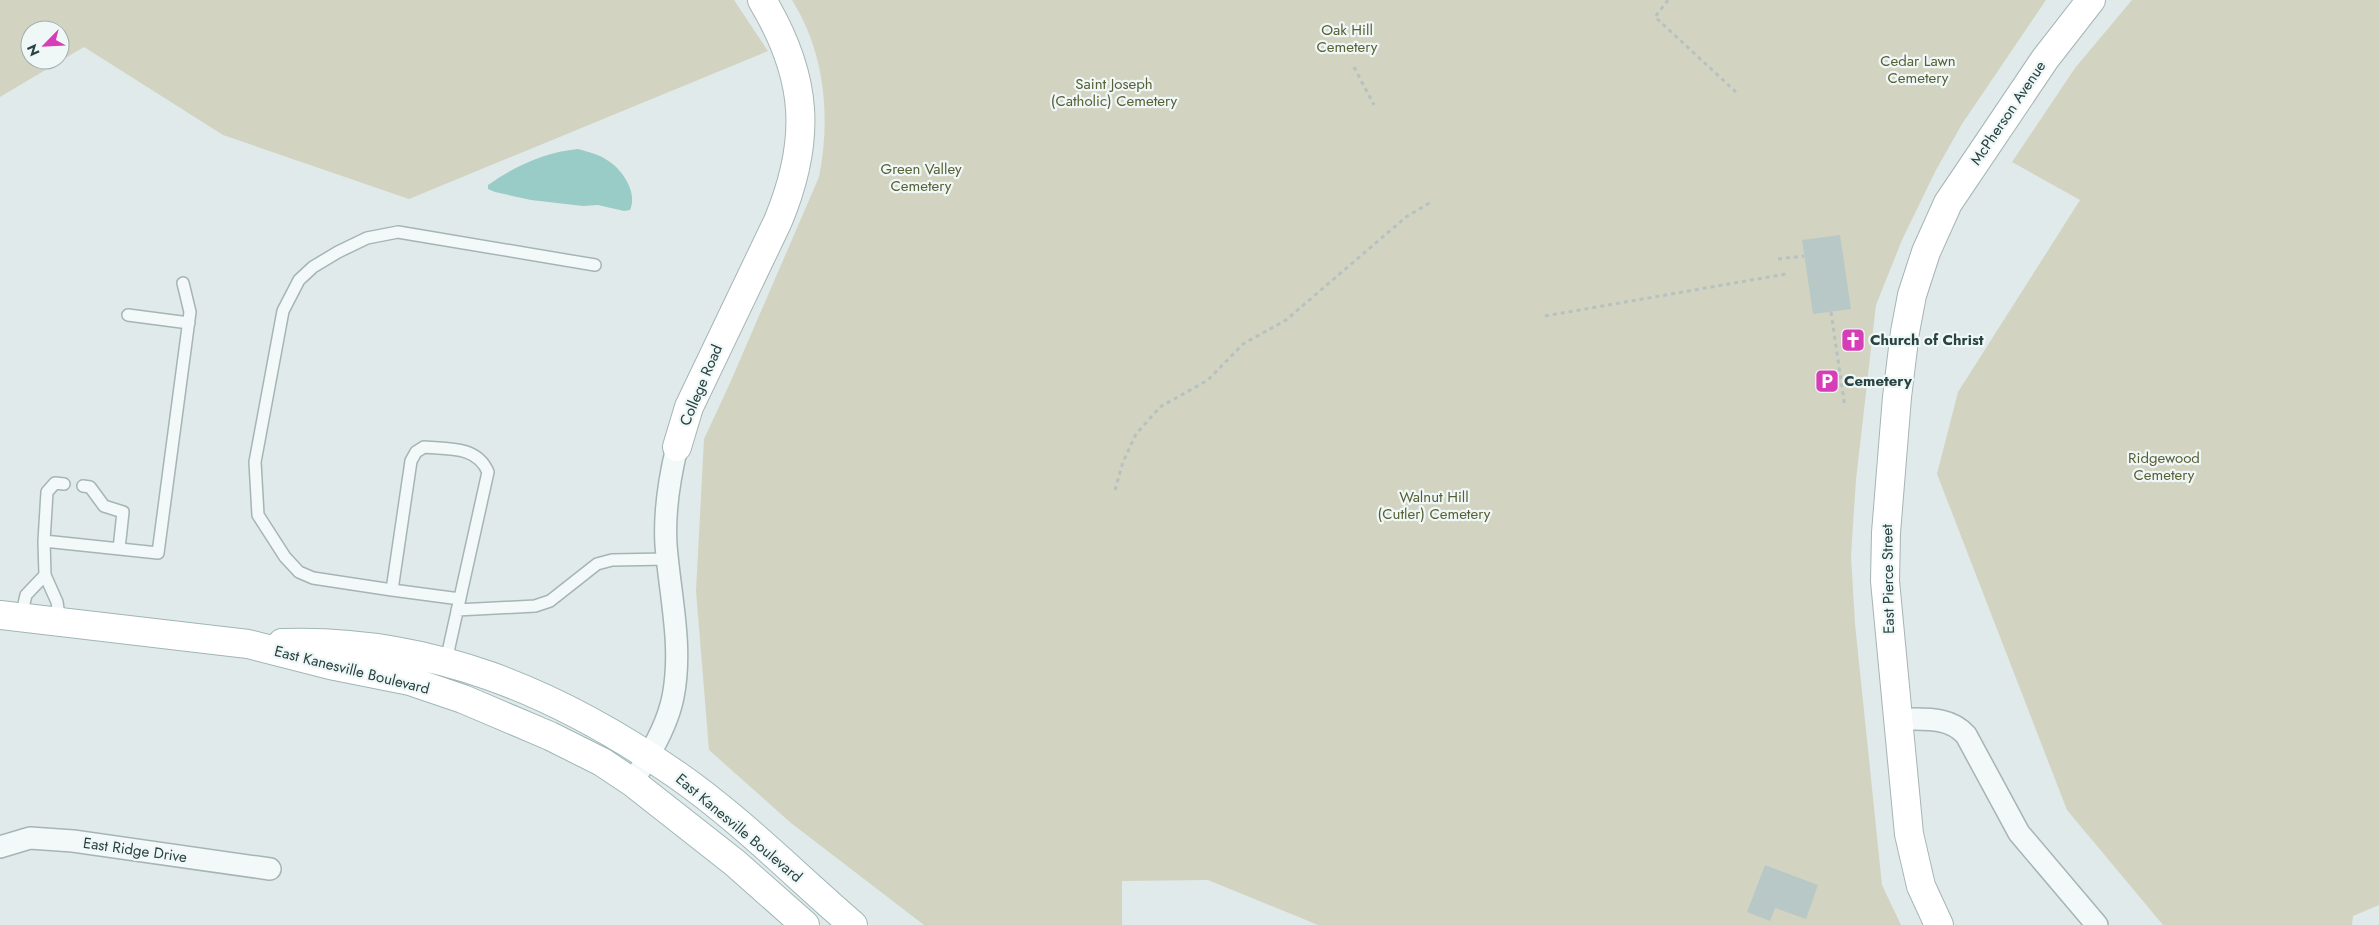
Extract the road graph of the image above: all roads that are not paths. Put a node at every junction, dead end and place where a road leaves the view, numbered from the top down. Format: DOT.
graph roads {
  1 [pos="762,0"];
  2 [pos="2091,0"];
  3 [pos="1935,233"];
  4 [pos="595,264"];
  5 [pos="183,283"];
  6 [pos="128,315"];
  7 [pos="189,323"];
  8 [pos="677,447"];
  9 [pos="64,484"];
  10 [pos="83,486"];
  11 [pos="44,541"];
  12 [pos="119,549"];
  13 [pos="668,559"];
  14 [pos="45,575"];
  15 [pos="392,590"];
  16 [pos="459,605"];
  17 [pos="11,616"];
  18 [pos="60,622"];
  19 [pos="248,644"];
  20 [pos="446,661"];
  21 [pos="1897,719"];
  22 [pos="649,757"];
  23 [pos="632,782"];
  24 [pos="0,847"];
  25 [pos="270,869"];
  26 [pos="804,925"];
  27 [pos="853,925"];
  28 [pos="1939,925"];
  29 [pos="2097,925"];
  1 -- 8 [label="main road, College Road"];
  2 -- 3 [label="main road, McPherson Avenue"];
  3 -- 21 [label="main road, East Pierce Street"];
  4 -- 15 [label="lane"];
  5 -- 7 [label="lane"];
  6 -- 7 [label="lane"];
  7 -- 12 [label="lane"];
  8 -- 13 [label="street, College Road"];
  9 -- 11 [label="lane"];
  10 -- 12 [label="lane"];
  11 -- 12 [label="lane"];
  11 -- 14 [label="lane"];
  13 -- 16 [label="lane"];
  13 -- 22 [label="street, College Road"];
  14 -- 17 [label="lane"];
  14 -- 18 [label="lane"];
  15 -- 16 [label="lane"];
  15 -- 16 [label="lane"];
  16 -- 20 [label="lane"];
  17 -- 18 [label="main road, East Kanesville Boulevard"];
  18 -- 19 [label="main road, East Kanesville Boulevard"];
  19 -- 20 [label="main road, East Kanesville Boulevard"];
  19 -- 23 [label="main road, East Kanesville Boulevard"];
  20 -- 22 [label="main road, East Kanesville Boulevard"];
  21 -- 28 [label="main road, East Pierce Street"];
  21 -- 29 [label="street"];
  22 -- 23 [label="street, College Road"];
  22 -- 27 [label="main road, East Kanesville Boulevard"];
  23 -- 26 [label="main road, East Kanesville Boulevard"];
  24 -- 25 [label="street, East Ridge Drive"];
}
